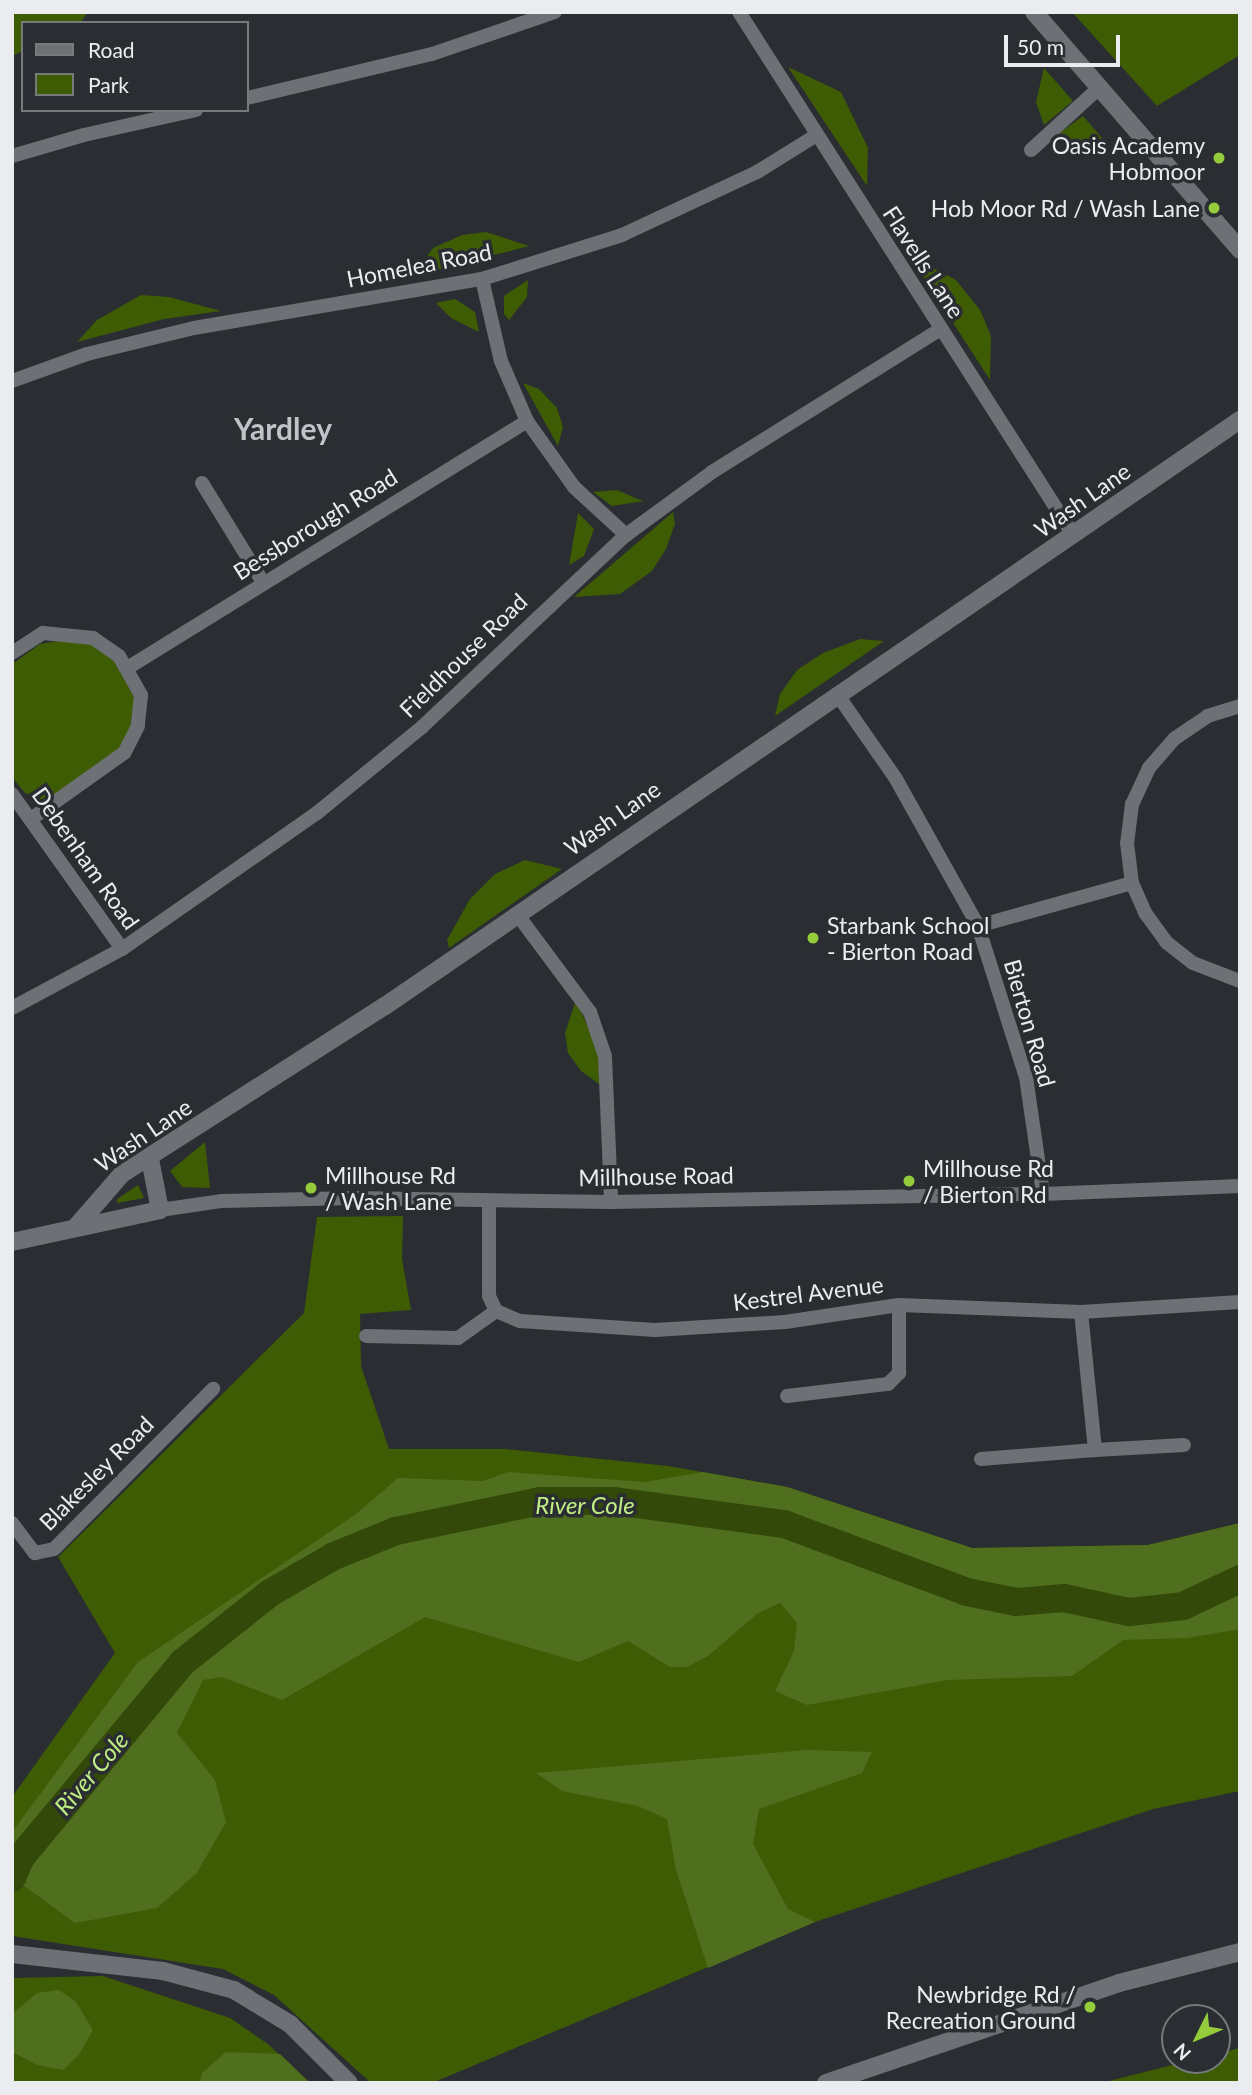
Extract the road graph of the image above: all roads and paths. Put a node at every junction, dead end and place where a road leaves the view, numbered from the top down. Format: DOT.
graph roads {
  1 [pos="555,12"];
  2 [pos="739,12"];
  3 [pos="1034,12"];
  4 [pos="1099,88"];
  5 [pos="248,98"];
  6 [pos="188,112"];
  7 [pos="815,136"];
  8 [pos="1031,150"];
  9 [pos="12,156"];
  10 [pos="1240,250"];
  11 [pos="482,279"];
  12 [pos="941,329"];
  13 [pos="12,381"];
  14 [pos="1240,420"];
  15 [pos="527,421"];
  16 [pos="202,483"];
  17 [pos="626,535"];
  18 [pos="1074,536"];
  19 [pos="262,582"];
  20 [pos="12,653"];
  21 [pos="128,667"];
  22 [pos="837,694"];
  23 [pos="1240,706"];
  24 [pos="12,794"];
  25 [pos="32,819"];
  26 [pos="1132,883"];
  27 [pos="517,914"];
  28 [pos="978,926"];
  29 [pos="122,949"];
  30 [pos="1240,981"];
  31 [pos="12,1008"];
  32 [pos="150,1159"];
  33 [pos="1240,1186"];
  34 [pos="1043,1195"];
  35 [pos="489,1201"];
  36 [pos="611,1202"];
  37 [pos="160,1210"];
  38 [pos="75,1228"];
  39 [pos="12,1242"];
  40 [pos="1240,1302"];
  41 [pos="899,1305"];
  42 [pos="496,1311"];
  43 [pos="1081,1312"];
  44 [pos="366,1336"];
  45 [pos="213,1389"];
  46 [pos="787,1396"];
  47 [pos="1184,1445"];
  48 [pos="1095,1450"];
  49 [pos="981,1459"];
  50 [pos="12,1523"];
  51 [pos="1240,1952"];
  52 [pos="12,1954"];
  53 [pos="349,2083"];
  54 [pos="826,2083"];
  1 -- 5 [label="street"];
  2 -- 7 [label="street, Flavells Lane"];
  3 -- 4 [label="street"];
  4 -- 8 [label="street"];
  4 -- 10 [label="street"];
  6 -- 9 [label="street"];
  7 -- 11 [label="street, Homelea Road"];
  7 -- 12 [label="street, Flavells Lane"];
  11 -- 13 [label="street, Homelea Road"];
  11 -- 15 [label="street"];
  12 -- 17 [label="street, Fieldhouse Road"];
  12 -- 18 [label="street, Flavells Lane"];
  14 -- 18 [label="street, Wash Lane"];
  15 -- 17 [label="street"];
  15 -- 19 [label="street, Bessborough Road"];
  16 -- 19 [label="street"];
  17 -- 29 [label="street, Fieldhouse Road"];
  18 -- 22 [label="street, Wash Lane"];
  19 -- 21 [label="street, Bessborough Road"];
  20 -- 21 [label="street"];
  21 -- 25 [label="street"];
  22 -- 27 [label="street, Wash Lane"];
  22 -- 28 [label="street, Bierton Road"];
  23 -- 26 [label="street"];
  24 -- 25 [label="street, Debenham Road"];
  25 -- 29 [label="street, Debenham Road"];
  26 -- 28 [label="street"];
  26 -- 30 [label="street"];
  27 -- 32 [label="street, Wash Lane"];
  27 -- 36 [label="street"];
  28 -- 34 [label="street, Bierton Road"];
  29 -- 31 [label="street, Fieldhouse Road"];
  32 -- 37 [label="street"];
  32 -- 38 [label="street, Wash Lane"];
  33 -- 34 [label="street, Millhouse Road"];
  34 -- 36 [label="street, Millhouse Road"];
  35 -- 36 [label="street, Millhouse Road"];
  35 -- 37 [label="street, Millhouse Road"];
  35 -- 42 [label="street"];
  37 -- 38 [label="street, Millhouse Road"];
  38 -- 39 [label="street"];
  40 -- 43 [label="street, Kestrel Avenue"];
  41 -- 42 [label="street, Kestrel Avenue"];
  41 -- 43 [label="street, Kestrel Avenue"];
  41 -- 46 [label="street"];
  42 -- 44 [label="street"];
  43 -- 48 [label="street"];
  45 -- 50 [label="street, Blakesley Road"];
  47 -- 48 [label="street"];
  48 -- 49 [label="street"];
  51 -- 54 [label="street"];
  52 -- 53 [label="street"];
}
